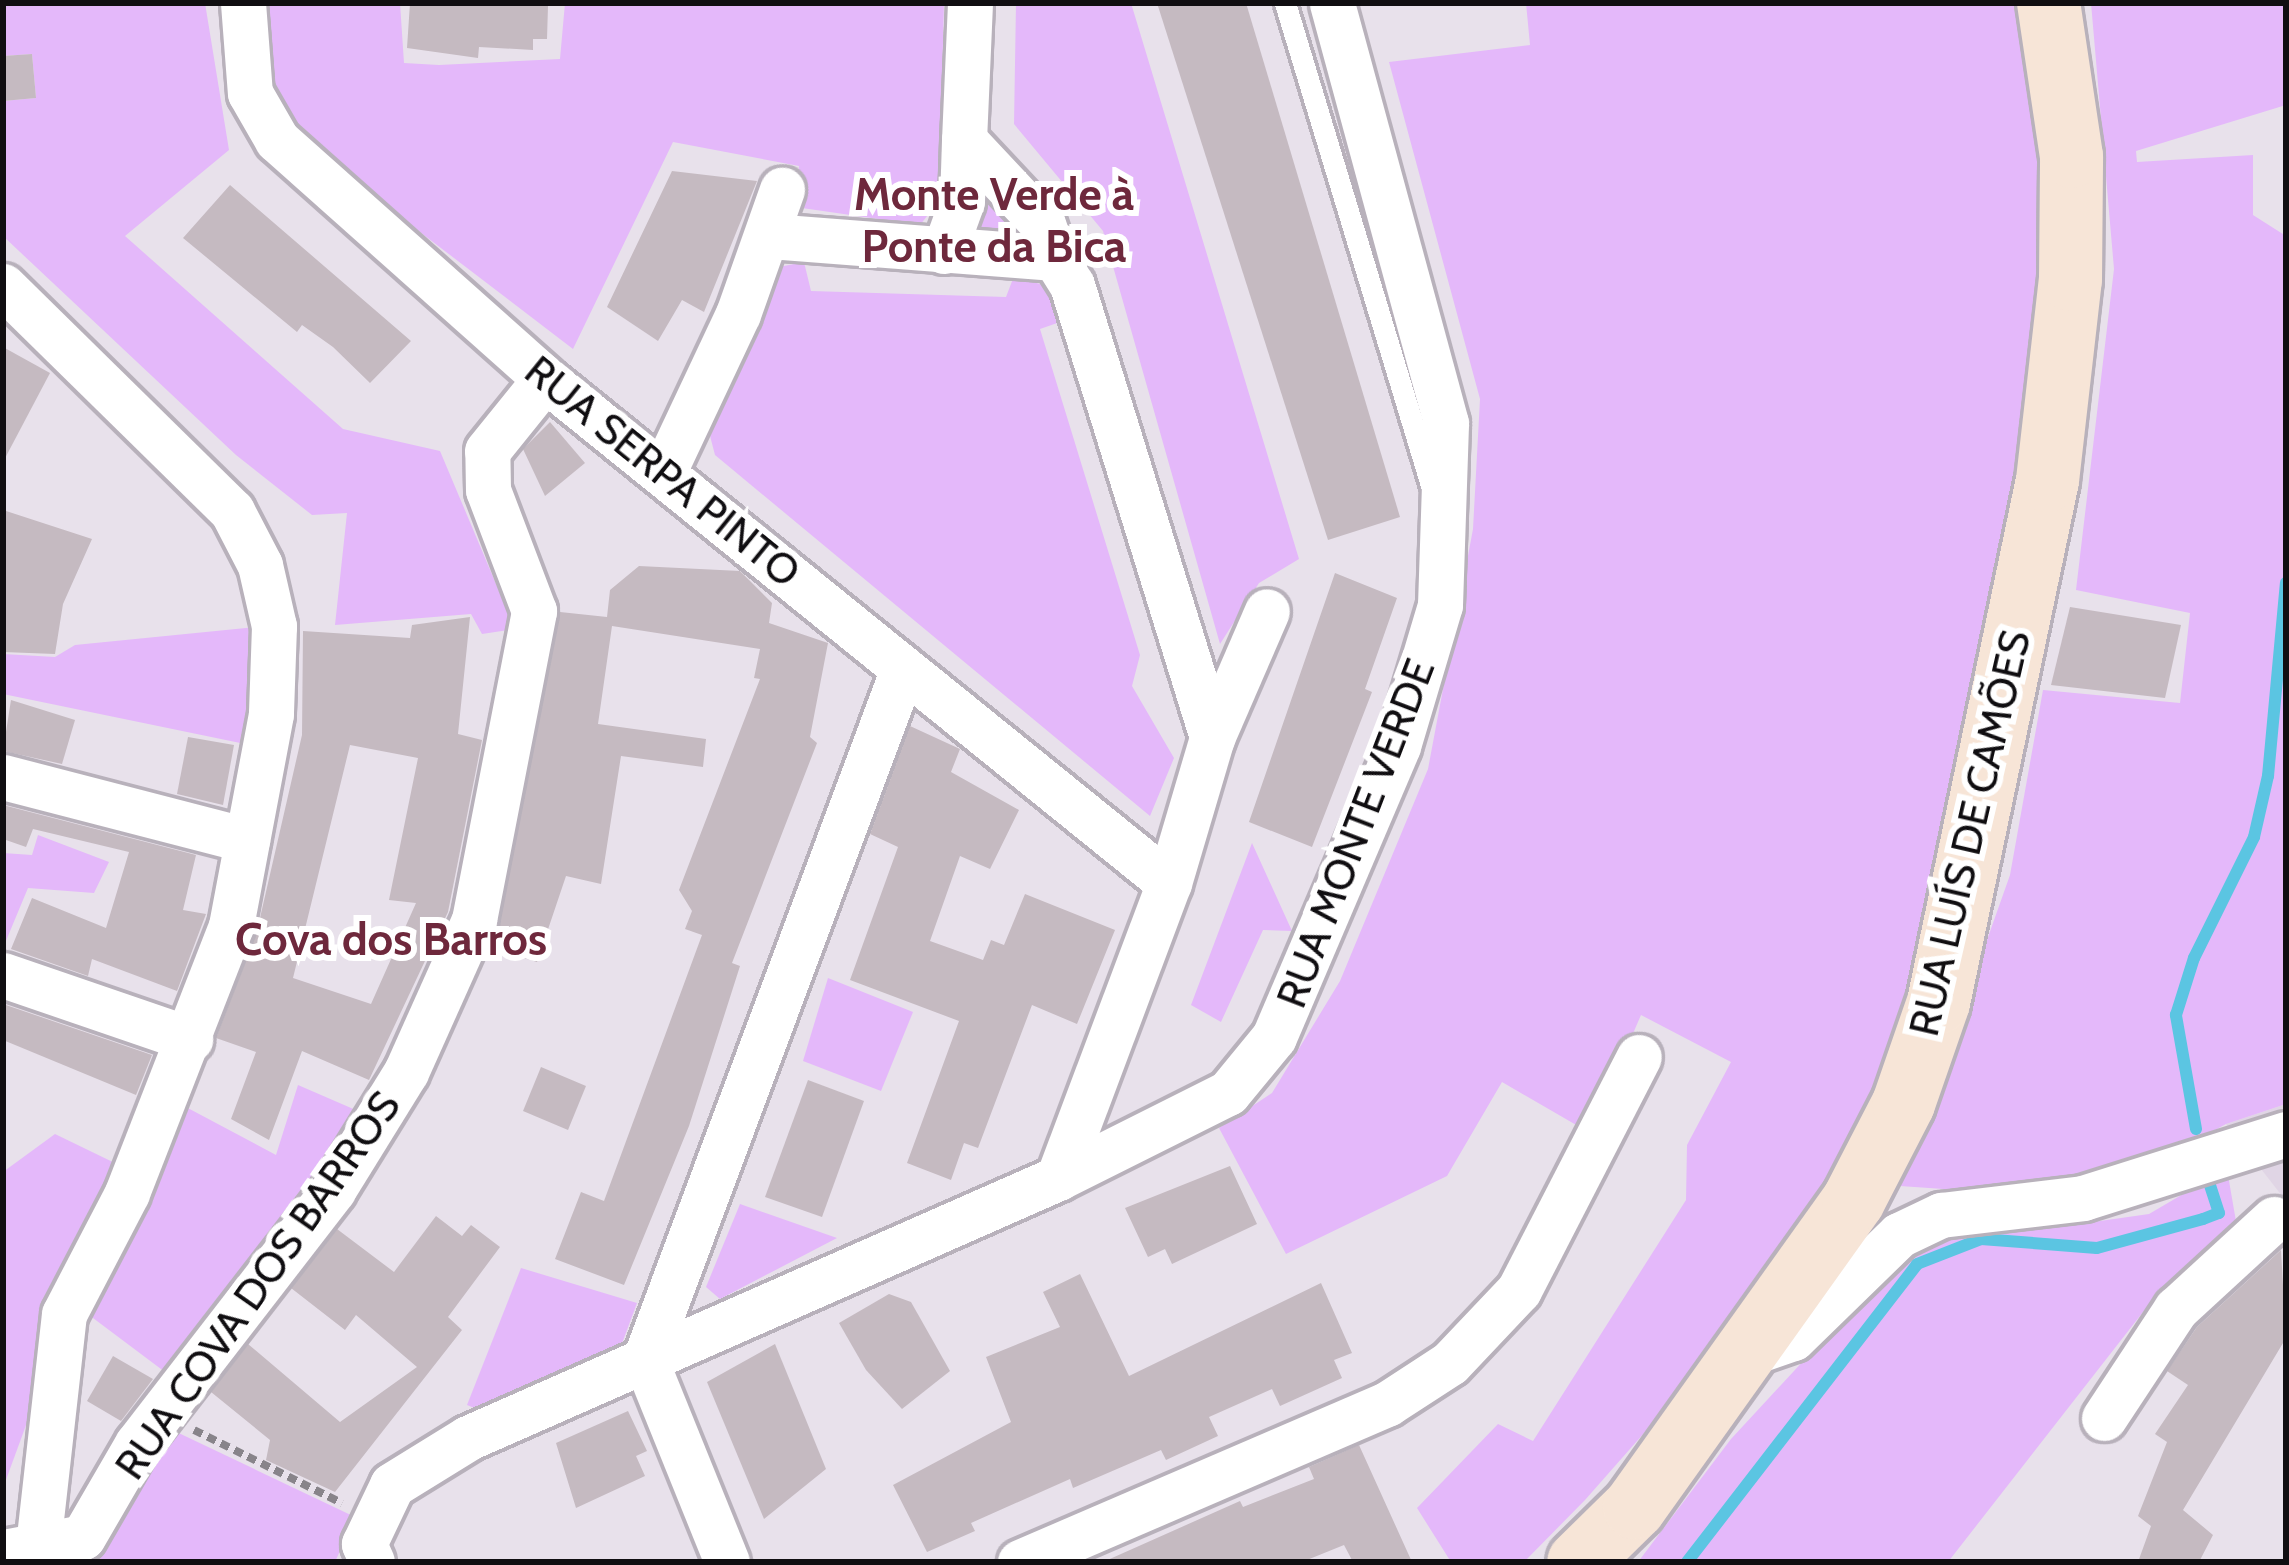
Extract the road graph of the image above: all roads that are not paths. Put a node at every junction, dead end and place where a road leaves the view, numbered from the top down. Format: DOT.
graph roads {
  1 [pos="243,3"];
  2 [pos="970,3"];
  3 [pos="1285,3"];
  4 [pos="1333,3"];
  5 [pos="2048,3"];
  6 [pos="964,140"];
  7 [pos="782,190"];
  8 [pos="770,236"];
  9 [pos="944,251"];
  10 [pos="1054,258"];
  11 [pos="3,286"];
  12 [pos="545,379"];
  13 [pos="665,469"];
  14 [pos="1443,525"];
  15 [pos="1267,611"];
  16 [pos="903,669"];
  17 [pos="1212,738"];
  18 [pos="3,777"];
  19 [pos="247,840"];
  20 [pos="1169,883"];
  21 [pos="3,975"];
  22 [pos="190,1039"];
  23 [pos="1640,1057"];
  24 [pos="2286,1134"];
  25 [pos="2240,1150"];
  26 [pos="1058,1178"];
  27 [pos="2280,1224"];
  28 [pos="1741,1356"];
  29 [pos="645,1359"];
  30 [pos="2104,1418"];
  31 [pos="374,1541"];
  32 [pos="24,1552"];
  33 [pos="727,1562"];
  34 [pos="1020,1562"];
  35 [pos="1579,1562"];
  1 -- 12 [label="street, RUA SERPA PINTO"];
  2 -- 6 [label="street"];
  3 -- 14 [label="lane"];
  4 -- 14 [label="street, RUA MONTE VERDE"];
  5 -- 28 [label="main road, RUA LUÍS DE CAMÕES"];
  6 -- 9 [label="street"];
  6 -- 10 [label="street"];
  7 -- 8 [label="street"];
  8 -- 9 [label="street"];
  8 -- 13 [label="street"];
  9 -- 10 [label="street"];
  10 -- 17 [label="street"];
  11 -- 19 [label="street"];
  12 -- 13 [label="street, RUA SERPA PINTO"];
  12 -- 32 [label="street, RUA COVA DOS BARROS"];
  13 -- 16 [label="street, RUA SERPA PINTO"];
  14 -- 26 [label="street, RUA MONTE VERDE"];
  15 -- 17 [label="street"];
  16 -- 20 [label="street, RUA SERPA PINTO"];
  16 -- 29 [label="street"];
  17 -- 20 [label="street"];
  18 -- 19 [label="street"];
  19 -- 22 [label="street"];
  20 -- 26 [label="street"];
  21 -- 22 [label="street"];
  22 -- 32 [label="street"];
  23 -- 34 [label="street"];
  24 -- 25 [label="street"];
  25 -- 27 [label="street"];
  25 -- 28 [label="street"];
  26 -- 29 [label="street, RUA MONTE VERDE"];
  27 -- 30 [label="street"];
  28 -- 35 [label="main road, RUA LUÍS DE CAMÕES"];
  29 -- 31 [label="street, RUA MONTE VERDE"];
  29 -- 33 [label="street"];
}
